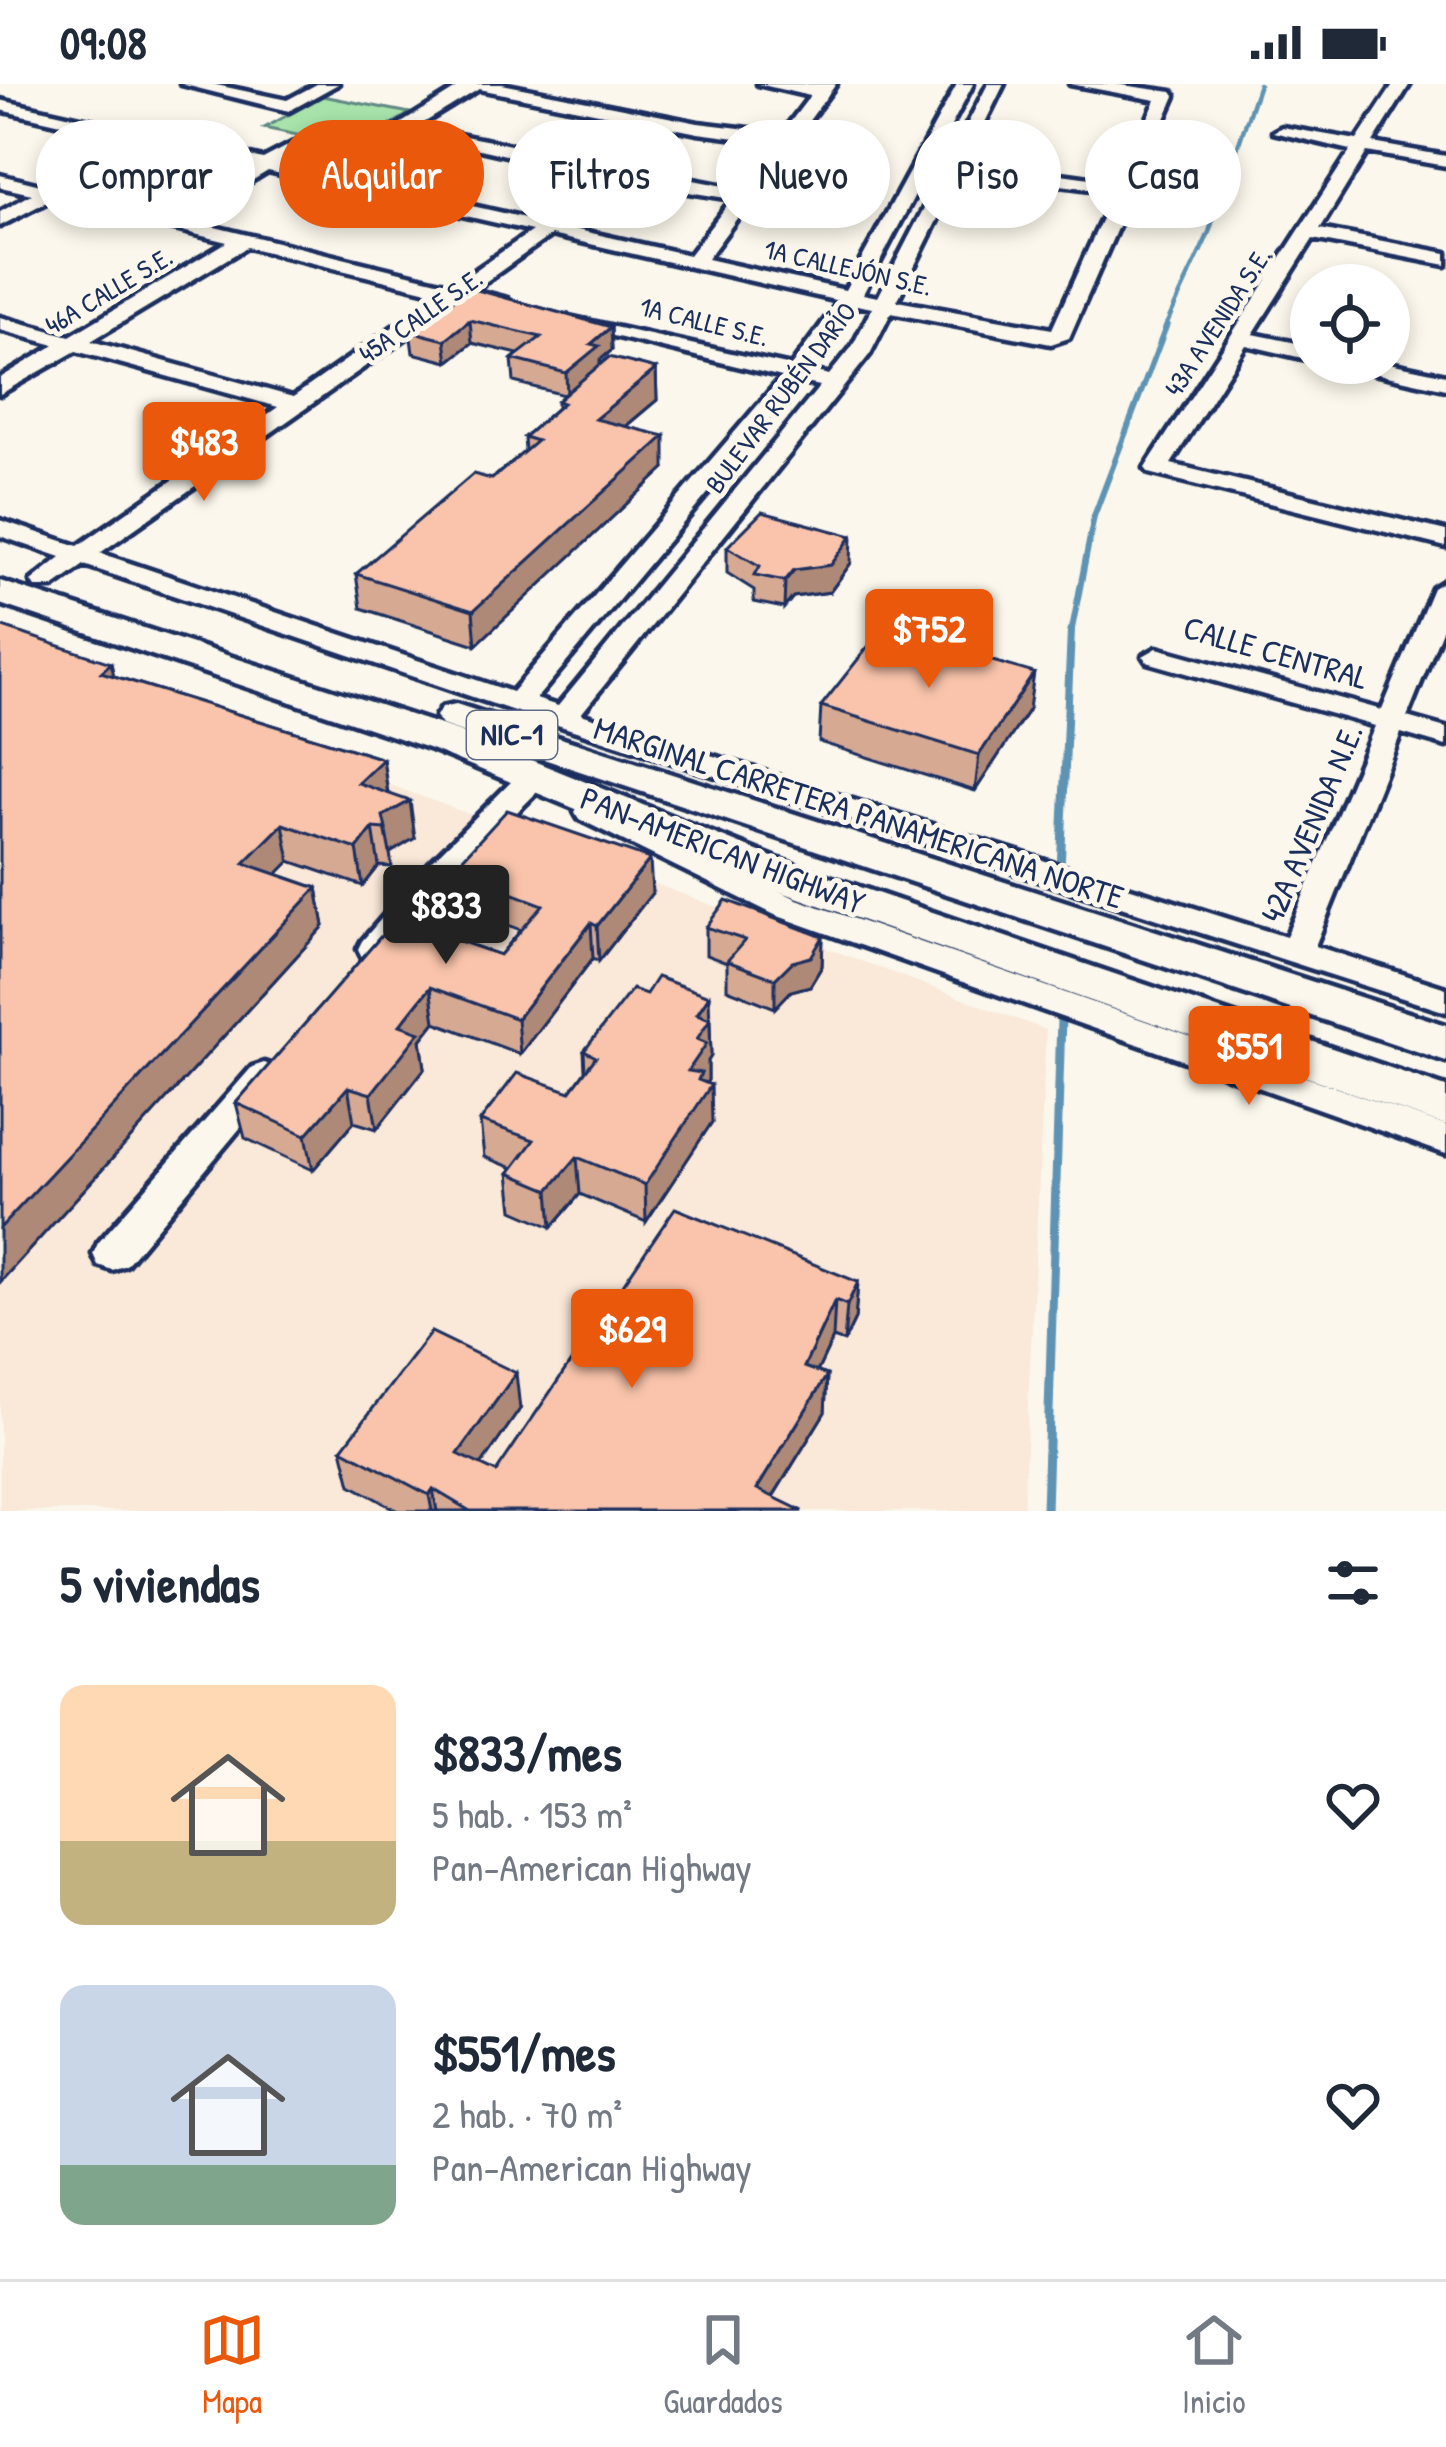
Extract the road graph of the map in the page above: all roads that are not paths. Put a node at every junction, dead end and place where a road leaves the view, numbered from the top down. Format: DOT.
graph roads {
  1 [pos="189,84"];
  2 [pos="330,84"];
  3 [pos="477,84"];
  4 [pos="766,84"];
  5 [pos="965,84"];
  6 [pos="996,84"];
  7 [pos="1078,84"];
  8 [pos="1402,84"];
  9 [pos="824,88"];
  10 [pos="0,106"];
  11 [pos="800,120"];
  12 [pos="977,120"];
  13 [pos="1155,120"];
  14 [pos="716,130"];
  15 [pos="1282,132"];
  16 [pos="1362,146"];
  17 [pos="279,157"];
  18 [pos="1446,161"];
  19 [pos="265,165"];
  20 [pos="255,171"];
  21 [pos="0,181"];
  22 [pos="36,190"];
  23 [pos="716,192"];
  24 [pos="36,200"];
  25 [pos="508,219"];
  26 [pos="0,220"];
  27 [pos="194,228"];
  28 [pos="549,228"];
  29 [pos="719,228"];
  30 [pos="924,228"];
  31 [pos="1107,228"];
  32 [pos="1307,232"];
  33 [pos="245,240"];
  34 [pos="1446,259"];
  35 [pos="694,261"];
  36 [pos="457,291"];
  37 [pos="854,297"];
  38 [pos="887,306"];
  39 [pos="0,323"];
  40 [pos="1240,337"];
  41 [pos="74,344"];
  42 [pos="1290,348"];
  43 [pos="795,374"];
  44 [pos="1410,374"];
  45 [pos="1446,382"];
  46 [pos="835,383"];
  47 [pos="0,388"];
  48 [pos="293,404"];
  49 [pos="0,528"];
  50 [pos="1446,539"];
  51 [pos="80,555"];
  52 [pos="1446,589"];
  53 [pos="13,591"];
  54 [pos="1156,656"];
  55 [pos="518,703"];
  56 [pos="564,717"];
  57 [pos="1393,722"];
  58 [pos="1446,736"];
  59 [pos="445,740"];
  60 [pos="529,782"];
  61 [pos="1296,952"];
  62 [pos="351,975"];
  63 [pos="1446,1000"];
  64 [pos="1446,1043"];
  65 [pos="291,1045"];
  66 [pos="1446,1107"];
  67 [pos="1446,1140"];
  68 [pos="112,1254"];
  1 -- 2 [label="street"];
  3 -- 14 [label="street"];
  3 -- 23 [label="street"];
  4 -- 9 [label="street"];
  5 -- 37 [label="street, BULEVAR RUBÉN DARÍO"];
  6 -- 12 [label="street, BULEVAR RUBÉN DARÍO"];
  7 -- 13 [label="street"];
  8 -- 16 [label="street, 43A AVENIDA S.E."];
  9 -- 11 [label="street"];
  10 -- 19 [label="street, 1A CALLEJÓN S.E."];
  15 -- 16 [label="street"];
  16 -- 18 [label="street"];
  16 -- 32 [label="street, 43A AVENIDA S.E."];
  17 -- 19 [label="street"];
  19 -- 20 [label="street"];
  19 -- 25 [label="street, 1A CALLEJÓN S.E."];
  21 -- 22 [label="street, 1A CALLE S.E."];
  24 -- 26 [label="street"];
  27 -- 33 [label="street, 1A CALLE S.E."];
  28 -- 35 [label="street, 1A CALLEJÓN S.E."];
  28 -- 36 [label="street, 45A CALLE S.E."];
  29 -- 35 [label="street"];
  30 -- 38 [label="street, BULEVAR RUBÉN DARÍO"];
  31 -- 38 [label="street, 1A CALLEJÓN S.E."];
  32 -- 34 [label="street"];
  32 -- 40 [label="street, 43A AVENIDA S.E."];
  33 -- 36 [label="street, 1A CALLE S.E."];
  33 -- 41 [label="street, 46A CALLE S.E."];
  35 -- 37 [label="street, 1A CALLEJÓN S.E."];
  36 -- 43 [label="street, 1A CALLE S.E."];
  36 -- 48 [label="street, 45A CALLE S.E."];
  37 -- 38 [label="street, 1A CALLEJÓN S.E."];
  37 -- 43 [label="street, BULEVAR RUBÉN DARÍO"];
  38 -- 46 [label="street, BULEVAR RUBÉN DARÍO"];
  39 -- 41 [label="street"];
  40 -- 42 [label="street"];
  40 -- 50 [label="street, 43A AVENIDA S.E."];
  41 -- 47 [label="street, 46A CALLE S.E."];
  41 -- 48 [label="street"];
  43 -- 46 [label="street, 1A CALLE S.E."];
  43 -- 55 [label="street, BULEVAR RUBÉN DARÍO"];
  44 -- 45 [label="street"];
  46 -- 56 [label="street, BULEVAR RUBÉN DARÍO"];
  48 -- 51 [label="street, 45A CALLE S.E."];
  49 -- 51 [label="street, MARGINAL CARRETERA PANAMERICANA NORTE"];
  51 -- 53 [label="street"];
  51 -- 55 [label="street, MARGINAL CARRETERA PANAMERICANA NORTE"];
  52 -- 57 [label="street, 42A AVENIDA N.E."];
  53 -- 59 [label="highway, PAN-AMERICAN HIGHWAY / NIC-1"];
  53 -- 64 [label="highway, PAN-AMERICAN HIGHWAY / NIC-1"];
  54 -- 57 [label="street, CALLE CENTRAL"];
  55 -- 56 [label="street, MARGINAL CARRETERA PANAMERICANA NORTE"];
  56 -- 61 [label="street, MARGINAL CARRETERA PANAMERICANA NORTE"];
  57 -- 58 [label="street, CALLE CENTRAL"];
  57 -- 61 [label="street, 42A AVENIDA N.E."];
  59 -- 60 [label="street"];
  59 -- 66 [label="highway, PAN-AMERICAN HIGHWAY / NIC-1"];
  60 -- 62 [label="street"];
  60 -- 67 [label="street"];
  61 -- 63 [label="street, MARGINAL CARRETERA PANAMERICANA NORTE"];
  65 -- 68 [label="street"];
}
